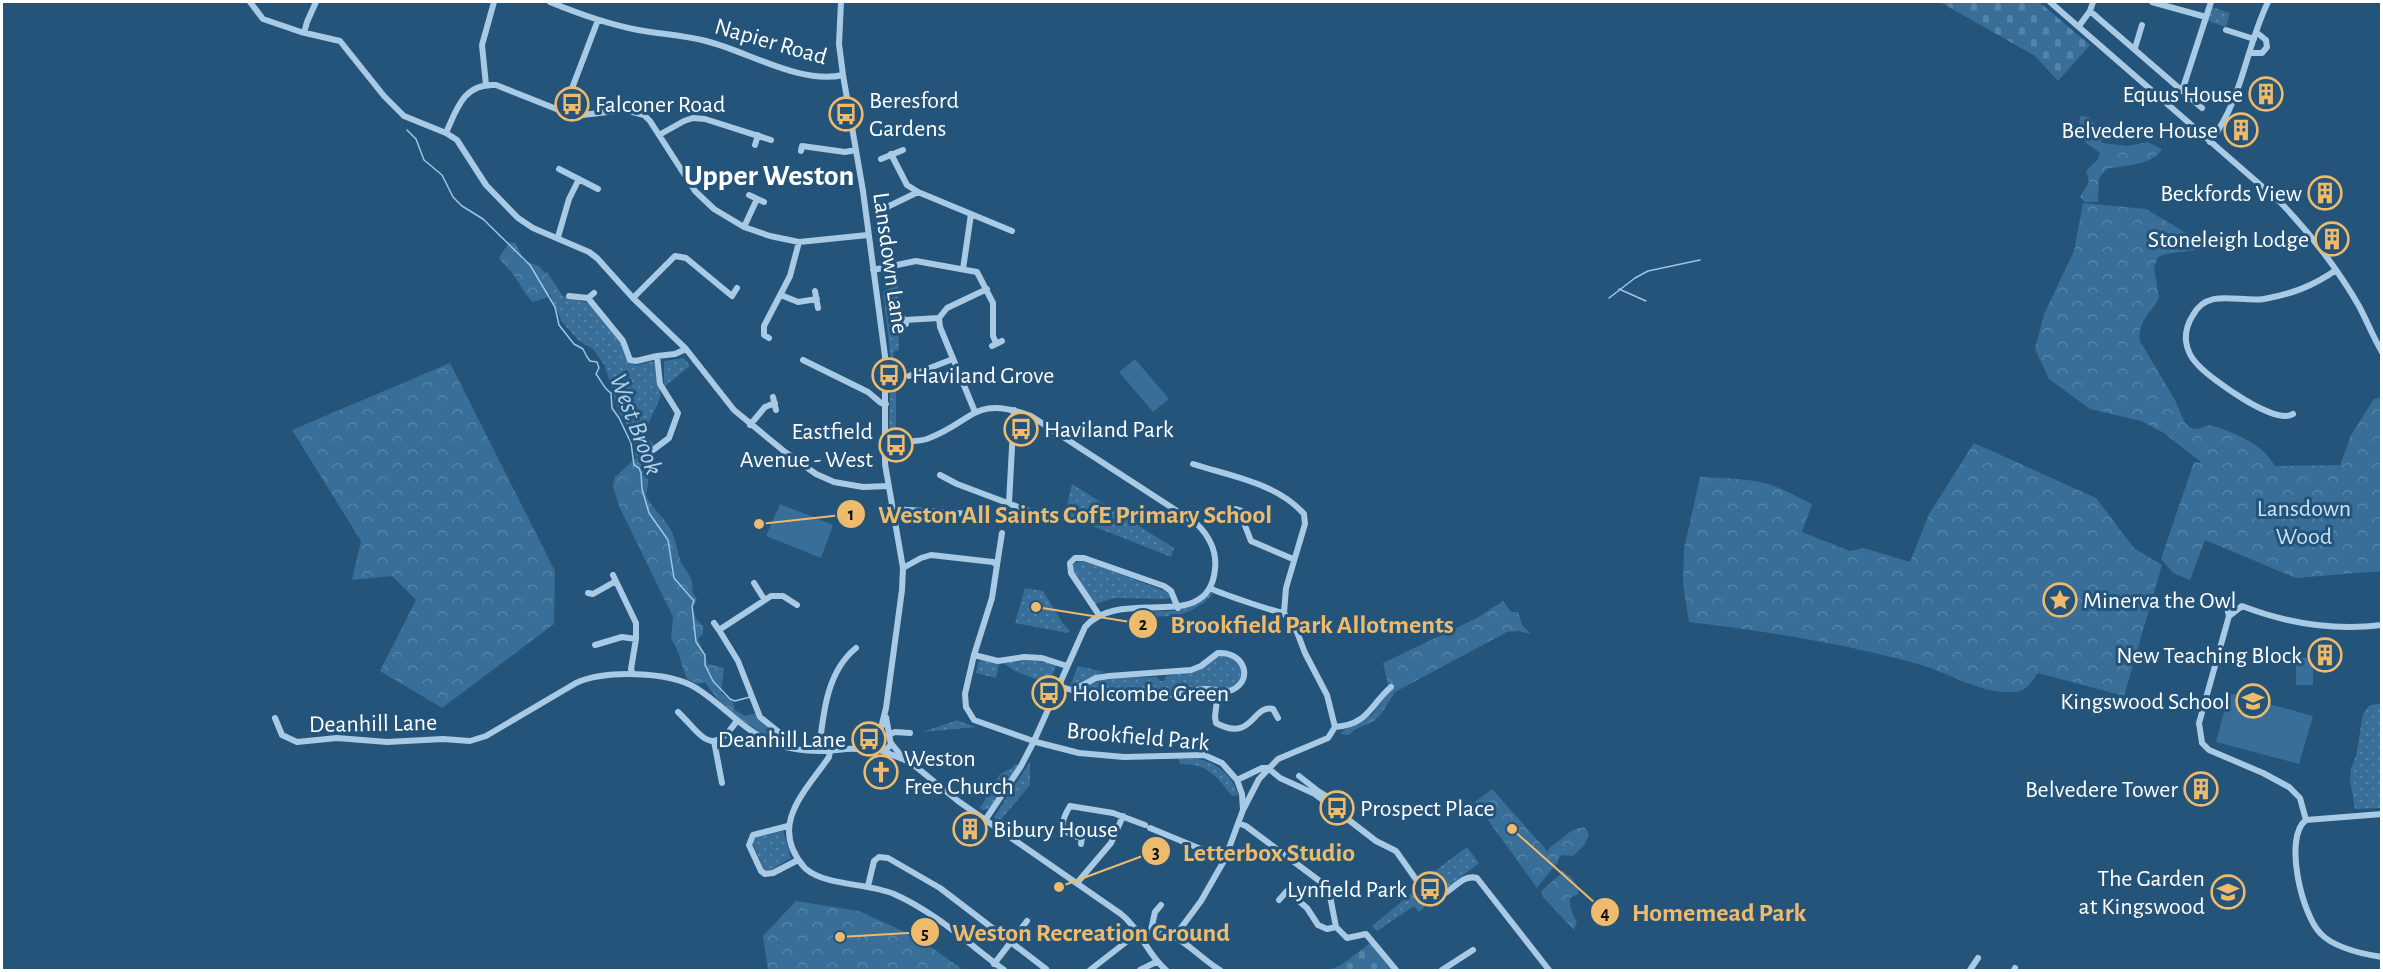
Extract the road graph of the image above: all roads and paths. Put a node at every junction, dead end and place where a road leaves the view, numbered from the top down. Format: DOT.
graph roads {
  1 [pos="250,2"];
  2 [pos="316,2"];
  3 [pos="494,2"];
  4 [pos="550,2"];
  5 [pos="841,2"];
  6 [pos="2050,2"];
  7 [pos="2093,2"];
  8 [pos="2152,2"];
  9 [pos="2211,2"];
  10 [pos="2268,2"];
  11 [pos="2090,11"];
  12 [pos="2206,17"];
  13 [pos="598,20"];
  14 [pos="2142,25"];
  15 [pos="2079,26"];
  16 [pos="2226,30"];
  17 [pos="304,33"];
  18 [pos="2255,35"];
  19 [pos="2135,48"];
  20 [pos="2251,53"];
  21 [pos="843,75"];
  22 [pos="486,85"];
  23 [pos="2182,91"];
  24 [pos="2202,108"];
  25 [pos="563,112"];
  26 [pos="446,133"];
  27 [pos="659,135"];
  28 [pos="758,135"];
  29 [pos="771,140"];
  30 [pos="2210,142"];
  31 [pos="755,145"];
  32 [pos="856,150"];
  33 [pos="903,150"];
  34 [pos="801,151"];
  35 [pos="891,154"];
  36 [pos="881,159"];
  37 [pos="559,170"];
  38 [pos="579,180"];
  39 [pos="598,189"];
  40 [pos="918,192"];
  41 [pos="749,195"];
  42 [pos="757,199"];
  43 [pos="764,202"];
  44 [pos="881,210"];
  45 [pos="970,214"];
  46 [pos="744,227"];
  47 [pos="1012,231"];
  48 [pos="868,235"];
  49 [pos="558,237"];
  50 [pos="799,242"];
  51 [pos="963,269"];
  52 [pos="873,270"];
  53 [pos="2336,270"];
  54 [pos="737,288"];
  55 [pos="987,289"];
  56 [pos="815,291"];
  57 [pos="594,293"];
  58 [pos="781,295"];
  59 [pos="569,296"];
  60 [pos="588,298"];
  61 [pos="633,298"];
  62 [pos="817,299"];
  63 [pos="818,308"];
  64 [pos="939,318"];
  65 [pos="904,320"];
  66 [pos="769,338"];
  67 [pos="997,343"];
  68 [pos="686,349"];
  69 [pos="2382,352"];
  70 [pos="657,356"];
  71 [pos="953,359"];
  72 [pos="803,360"];
  73 [pos="909,376"];
  74 [pos="775,403"];
  75 [pos="886,404"];
  76 [pos="1014,410"];
  77 [pos="975,412"];
  78 [pos="2291,418"];
  79 [pos="750,424"];
  80 [pos="884,440"];
  81 [pos="663,443"];
  82 [pos="653,450"];
  83 [pos="668,451"];
  84 [pos="1193,465"];
  85 [pos="940,475"];
  86 [pos="888,486"];
  87 [pos="1010,503"];
  88 [pos="893,509"];
  89 [pos="1236,509"];
  90 [pos="970,514"];
  91 [pos="1042,516"];
  92 [pos="1002,533"];
  93 [pos="1293,559"];
  94 [pos="997,565"];
  95 [pos="903,568"];
  96 [pos="754,583"];
  97 [pos="1210,588"];
  98 [pos="795,594"];
  99 [pos="592,596"];
  100 [pos="764,599"];
  101 [pos="2225,599"];
  102 [pos="1178,608"];
  103 [pos="1284,613"];
  104 [pos="1099,615"];
  105 [pos="2229,616"];
  106 [pos="714,623"];
  107 [pos="2382,625"];
  108 [pos="719,630"];
  109 [pos="636,639"];
  110 [pos="595,645"];
  111 [pos="856,648"];
  112 [pos="974,655"];
  113 [pos="1067,666"];
  114 [pos="632,672"];
  115 [pos="1058,686"];
  116 [pos="1391,687"];
  117 [pos="1073,690"];
  118 [pos="1218,690"];
  119 [pos="886,708"];
  120 [pos="678,712"];
  121 [pos="275,718"];
  122 [pos="1278,718"];
  123 [pos="736,722"];
  124 [pos="1335,727"];
  125 [pos="910,733"];
  126 [pos="879,739"];
  127 [pos="890,740"];
  128 [pos="714,741"];
  129 [pos="1035,741"];
  130 [pos="877,747"];
  131 [pos="791,748"];
  132 [pos="819,751"];
  133 [pos="884,751"];
  134 [pos="830,752"];
  135 [pos="910,762"];
  136 [pos="1268,768"];
  137 [pos="1299,776"];
  138 [pos="724,779"];
  139 [pos="1238,780"];
  140 [pos="1317,793"];
  141 [pos="1347,809"];
  142 [pos="1243,810"];
  143 [pos="2382,814"];
  144 [pos="1122,816"];
  145 [pos="986,819"];
  146 [pos="2306,820"];
  147 [pos="1238,823"];
  148 [pos="788,826"];
  149 [pos="1082,838"];
  150 [pos="1225,859"];
  151 [pos="798,860"];
  152 [pos="1077,883"];
  153 [pos="868,886"];
  154 [pos="1280,900"];
  155 [pos="1161,906"];
  156 [pos="1026,921"];
  157 [pos="1336,927"];
  158 [pos="1151,930"];
  159 [pos="1140,933"];
  160 [pos="1175,936"];
  161 [pos="1011,942"];
  162 [pos="1473,950"];
  163 [pos="2382,957"];
  164 [pos="1978,958"];
  165 [pos="1156,962"];
  166 [pos="994,964"];
  167 [pos="1046,969"];
  168 [pos="1004,970"];
  169 [pos="1090,970"];
  170 [pos="1140,970"];
  171 [pos="1166,970"];
  172 [pos="1220,970"];
  173 [pos="1396,970"];
  174 [pos="1444,970"];
  175 [pos="1549,970"];
  176 [pos="1970,970"];
  1 -- 17 [label="street"];
  2 -- 17 [label="street"];
  3 -- 22 [label="street"];
  4 -- 13 [label="street, Napier Road"];
  5 -- 21 [label="street, Lansdown Lane"];
  6 -- 15 [label="street"];
  7 -- 11 [label="street"];
  8 -- 12 [label="street"];
  9 -- 12 [label="street"];
  10 -- 18 [label="street"];
  11 -- 15 [label="street"];
  11 -- 19 [label="street"];
  12 -- 23 [label="street"];
  13 -- 21 [label="street, Napier Road"];
  13 -- 25 [label="street"];
  14 -- 19 [label="street"];
  15 -- 30 [label="street"];
  16 -- 18 [label="street"];
  17 -- 26 [label="street"];
  18 -- 20 [label="street"];
  18 -- 20 [label="street"];
  19 -- 23 [label="street"];
  20 -- 30 [label="street"];
  21 -- 32 [label="street, Lansdown Lane"];
  22 -- 25 [label="street"];
  22 -- 26 [label="street"];
  23 -- 24 [label="street"];
  25 -- 27 [label="street"];
  26 -- 49 [label="street"];
  27 -- 28 [label="street"];
  27 -- 46 [label="street"];
  28 -- 29 [label="street"];
  28 -- 31 [label="street"];
  30 -- 53 [label="street"];
  32 -- 34 [label="street"];
  32 -- 48 [label="street, Lansdown Lane"];
  33 -- 35 [label="street"];
  35 -- 36 [label="street"];
  35 -- 40 [label="street"];
  37 -- 38 [label="street"];
  38 -- 39 [label="street"];
  38 -- 49 [label="street"];
  40 -- 44 [label="street"];
  40 -- 45 [label="street"];
  41 -- 42 [label="street"];
  42 -- 43 [label="street"];
  42 -- 46 [label="street"];
  45 -- 47 [label="street"];
  45 -- 51 [label="street"];
  46 -- 50 [label="street"];
  48 -- 50 [label="street"];
  48 -- 52 [label="street, Lansdown Lane"];
  49 -- 61 [label="street"];
  50 -- 58 [label="street"];
  51 -- 52 [label="street"];
  51 -- 55 [label="street"];
  52 -- 75 [label="street, Lansdown Lane"];
  53 -- 69 [label="street"];
  53 -- 78 [label="street"];
  54 -- 61 [label="street"];
  55 -- 64 [label="street"];
  55 -- 67 [label="street"];
  56 -- 62 [label="street"];
  57 -- 60 [label="street"];
  58 -- 62 [label="street"];
  58 -- 66 [label="street"];
  59 -- 60 [label="street"];
  60 -- 70 [label="street"];
  61 -- 68 [label="street"];
  62 -- 63 [label="street"];
  64 -- 65 [label="street"];
  64 -- 71 [label="street"];
  68 -- 70 [label="street"];
  68 -- 79 [label="street"];
  70 -- 81 [label="street"];
  71 -- 73 [label="street"];
  71 -- 77 [label="street"];
  72 -- 75 [label="street"];
  74 -- 79 [label="street"];
  75 -- 80 [label="street, Lansdown Lane"];
  76 -- 77 [label="street"];
  76 -- 87 [label="street"];
  76 -- 97 [label="street"];
  77 -- 80 [label="street"];
  79 -- 86 [label="street"];
  80 -- 86 [label="street, Lansdown Lane"];
  81 -- 82 [label="street"];
  81 -- 83 [label="street"];
  84 -- 93 [label="street"];
  85 -- 87 [label="street"];
  86 -- 88 [label="street, Lansdown Lane"];
  87 -- 91 [label="street"];
  88 -- 90 [label="street"];
  88 -- 95 [label="street, Lansdown Lane"];
  89 -- 93 [label="street"];
  92 -- 94 [label="street, Brookfield Park"];
  93 -- 103 [label="street"];
  94 -- 95 [label="street"];
  94 -- 112 [label="street, Brookfield Park"];
  95 -- 119 [label="street, Lansdown Lane"];
  96 -- 100 [label="street"];
  97 -- 102 [label="street"];
  97 -- 103 [label="street"];
  98 -- 100 [label="street"];
  99 -- 109 [label="street"];
  100 -- 108 [label="street"];
  101 -- 105 [label="street"];
  102 -- 104 [label="street"];
  102 -- 104 [label="street"];
  103 -- 124 [label="street"];
  104 -- 113 [label="street"];
  105 -- 107 [label="street"];
  105 -- 146 [label="street"];
  106 -- 108 [label="street"];
  108 -- 131 [label="street"];
  109 -- 110 [label="street"];
  109 -- 114 [label="street"];
  111 -- 132 [label="street"];
  112 -- 113 [label="street"];
  112 -- 129 [label="street, Brookfield Park"];
  113 -- 115 [label="street"];
  114 -- 121 [label="street, Deanhill Lane"];
  114 -- 123 [label="street, Deanhill Lane"];
  115 -- 117 [label="street"];
  115 -- 129 [label="street"];
  116 -- 124 [label="street"];
  117 -- 118 [label="street"];
  117 -- 118 [label="street"];
  118 -- 122 [label="street"];
  119 -- 126 [label="street, Lansdown Lane"];
  119 -- 127 [label="street, Lansdown Lane"];
  120 -- 128 [label="street"];
  123 -- 128 [label="street"];
  123 -- 131 [label="street, Deanhill Lane"];
  124 -- 136 [label="street"];
  125 -- 127 [label="street"];
  126 -- 127 [label="street"];
  126 -- 130 [label="street"];
  127 -- 133 [label="street"];
  127 -- 135 [label="street"];
  128 -- 138 [label="street"];
  129 -- 139 [label="street, Brookfield Park"];
  129 -- 145 [label="street"];
  130 -- 133 [label="street"];
  130 -- 134 [label="street, Deanhill Lane"];
  131 -- 132 [label="street, Deanhill Lane"];
  132 -- 134 [label="street, Deanhill Lane"];
  133 -- 135 [label="street"];
  134 -- 148 [label="street"];
  135 -- 145 [label="street"];
  136 -- 139 [label="street"];
  136 -- 140 [label="street"];
  136 -- 142 [label="street"];
  137 -- 140 [label="street"];
  139 -- 142 [label="street"];
  140 -- 141 [label="street"];
  140 -- 175 [label="street"];
  142 -- 147 [label="street"];
  143 -- 146 [label="street"];
  144 -- 149 [label="street"];
  144 -- 150 [label="street"];
  144 -- 152 [label="street"];
  145 -- 152 [label="street"];
  146 -- 163 [label="street"];
  147 -- 150 [label="street"];
  147 -- 157 [label="street"];
  148 -- 151 [label="street"];
  148 -- 151 [label="street"];
  150 -- 160 [label="street"];
  151 -- 153 [label="street"];
  152 -- 159 [label="street"];
  153 -- 161 [label="street"];
  153 -- 166 [label="street"];
  154 -- 157 [label="street"];
  155 -- 158 [label="street"];
  156 -- 161 [label="street"];
  157 -- 173 [label="street"];
  158 -- 159 [label="street"];
  158 -- 160 [label="street"];
  159 -- 165 [label="street"];
  159 -- 169 [label="street"];
  160 -- 172 [label="street"];
  161 -- 166 [label="street"];
  161 -- 167 [label="street"];
  162 -- 174 [label="street"];
  164 -- 176 [label="street"];
  165 -- 170 [label="street"];
  165 -- 171 [label="street"];
  166 -- 168 [label="street"];
}
